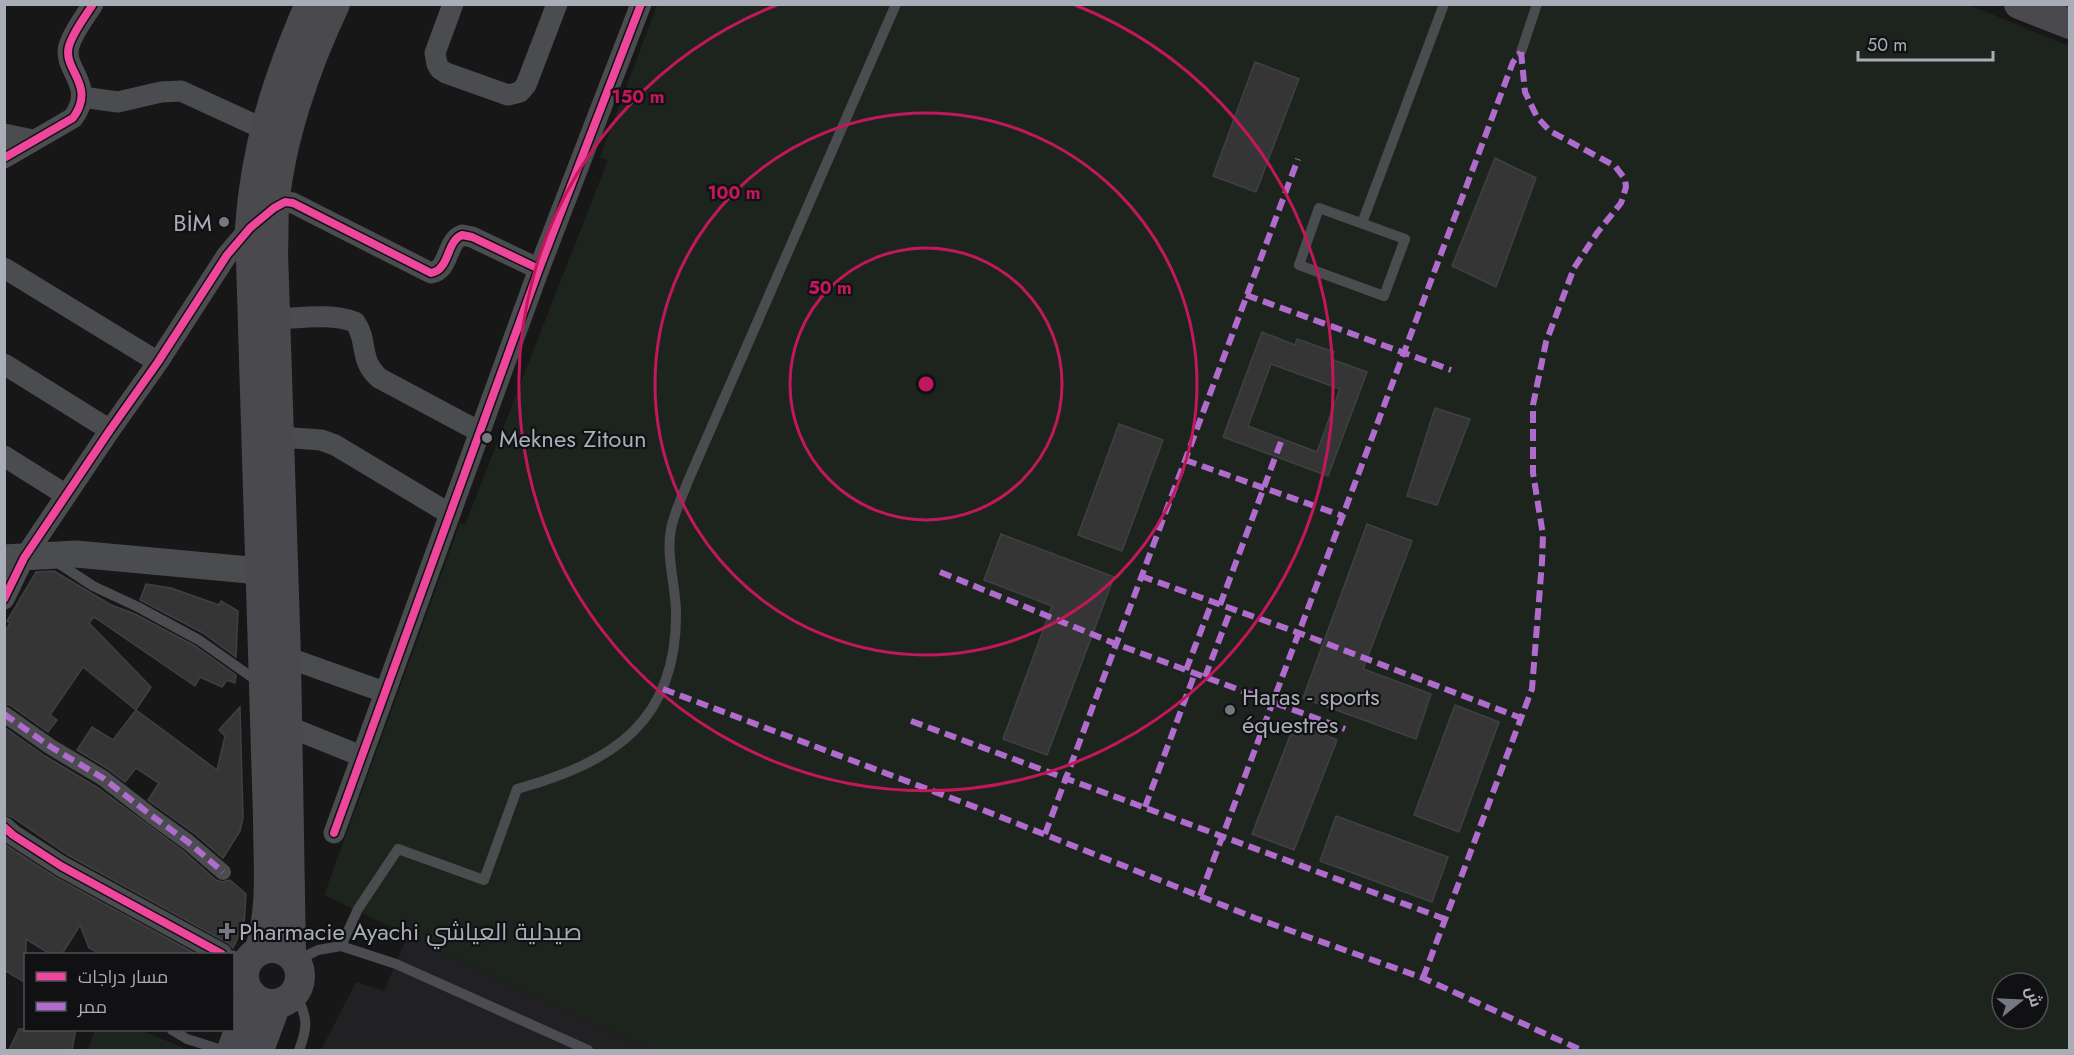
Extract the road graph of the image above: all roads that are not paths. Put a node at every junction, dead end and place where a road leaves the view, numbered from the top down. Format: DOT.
graph roads {
  1 [pos="93,4"];
  2 [pos="310,4"];
  3 [pos="334,4"];
  4 [pos="453,4"];
  5 [pos="557,4"];
  6 [pos="896,4"];
  7 [pos="1444,4"];
  8 [pos="1537,4"];
  9 [pos="2019,4"];
  10 [pos="634,7"];
  11 [pos="2070,24"];
  12 [pos="1521,52"];
  13 [pos="82,97"];
  14 [pos="264,129"];
  15 [pos="4,134"];
  16 [pos="33,140"];
  17 [pos="4,158"];
  18 [pos="274,208"];
  19 [pos="1362,223"];
  20 [pos="250,228"];
  21 [pos="4,268"];
  22 [pos="539,269"];
  23 [pos="276,319"];
  24 [pos="158,362"];
  25 [pos="4,364"];
  26 [pos="110,430"];
  27 [pos="480,432"];
  28 [pos="280,437"];
  29 [pos="4,456"];
  30 [pos="66,495"];
  31 [pos="450,514"];
  32 [pos="25,557"];
  33 [pos="271,571"];
  34 [pos="4,599"];
  35 [pos="286,657"];
  36 [pos="264,686"];
  37 [pos="384,692"];
  38 [pos="4,714"];
  39 [pos="287,726"];
  40 [pos="361,756"];
  41 [pos="4,827"];
  42 [pos="334,833"];
  43 [pos="223,872"];
  44 [pos="341,946"];
  45 [pos="215,953"];
  46 [pos="294,958"];
  47 [pos="234,964"];
  48 [pos="254,975"];
  49 [pos="175,1031"];
  50 [pos="222,1050"];
  51 [pos="232,1050"];
  52 [pos="259,1050"];
  53 [pos="299,1050"];
  54 [pos="588,1050"];
  1 -- 13 [label="street"];
  2 -- 14 [label="main road"];
  3 -- 18 [label="main road"];
  4 -- 5 [label="street"];
  6 -- 44 [label="lane"];
  7 -- 19 [label="lane"];
  8 -- 12 [label="lane"];
  9 -- 11 [label="main road"];
  10 -- 22 [label="street"];
  13 -- 14 [label="street"];
  13 -- 16 [label="street"];
  14 -- 20 [label="main road"];
  15 -- 16 [label="street"];
  16 -- 17 [label="street"];
  18 -- 20 [label="street"];
  18 -- 22 [label="street"];
  18 -- 23 [label="main road"];
  19 -- 19 [label="lane"];
  20 -- 24 [label="street"];
  20 -- 33 [label="main road"];
  21 -- 24 [label="street"];
  22 -- 27 [label="street"];
  23 -- 27 [label="street"];
  23 -- 28 [label="main road"];
  24 -- 26 [label="street"];
  25 -- 26 [label="street"];
  26 -- 30 [label="street"];
  27 -- 31 [label="street"];
  28 -- 31 [label="street"];
  28 -- 33 [label="main road"];
  29 -- 30 [label="street"];
  30 -- 32 [label="street"];
  31 -- 37 [label="street"];
  32 -- 33 [label="street"];
  32 -- 34 [label="street"];
  32 -- 36 [label="lane"];
  33 -- 35 [label="main road"];
  33 -- 36 [label="main road"];
  35 -- 37 [label="street"];
  35 -- 39 [label="main road"];
  36 -- 48 [label="main road"];
  37 -- 40 [label="street"];
  38 -- 43 [label="street"];
  39 -- 40 [label="street"];
  39 -- 46 [label="main road"];
  40 -- 42 [label="street"];
  41 -- 45 [label="street"];
  44 -- 46 [label="lane"];
  44 -- 54 [label="lane"];
  46 -- 48 [label="main road"];
  47 -- 48 [label="street"];
  48 -- 51 [label="main road"];
  48 -- 52 [label="main road"];
  48 -- 53 [label="lane"];
  49 -- 50 [label="lane"];
}
